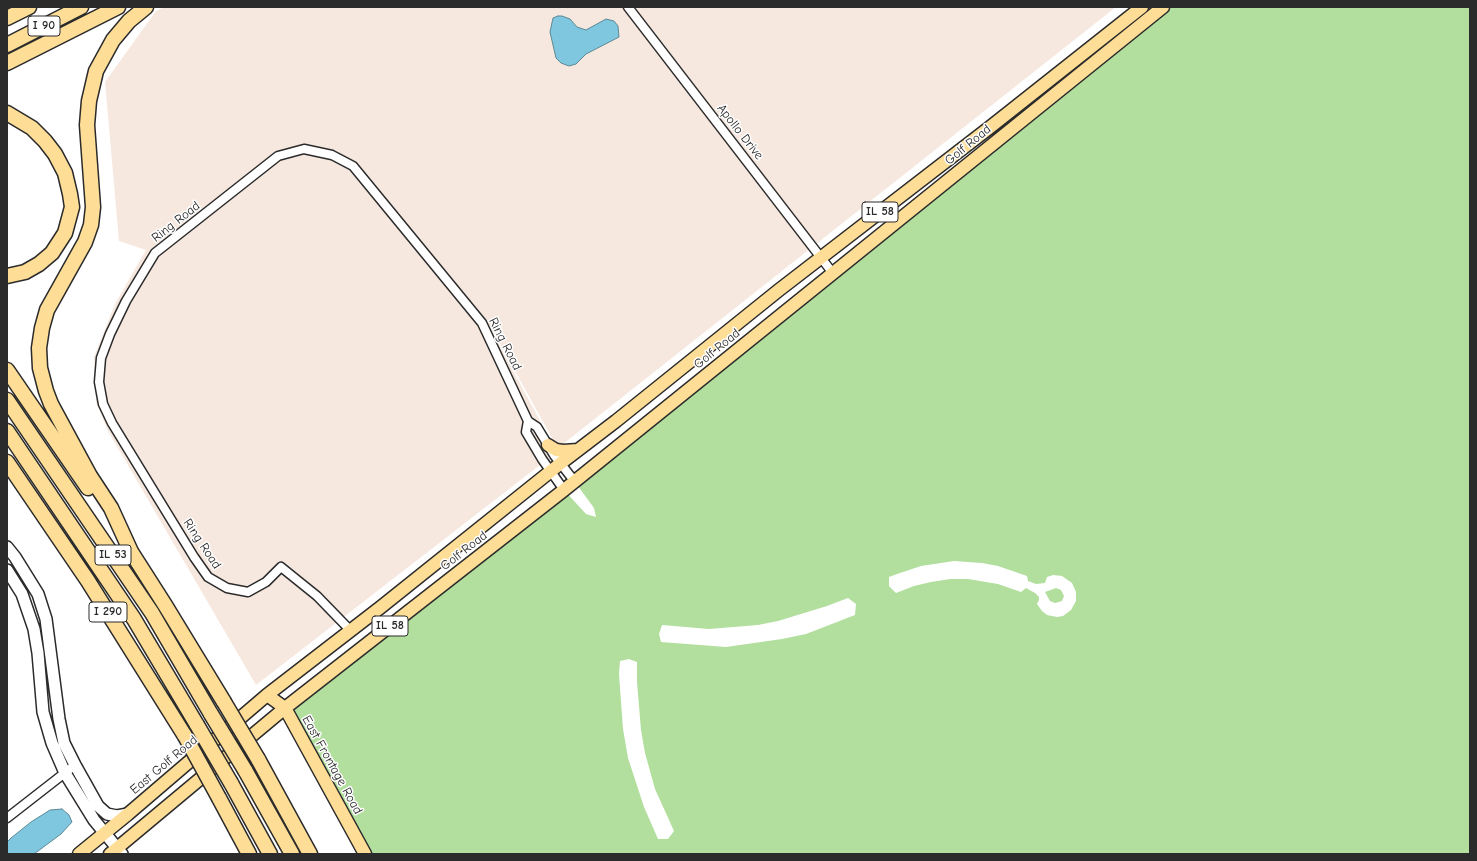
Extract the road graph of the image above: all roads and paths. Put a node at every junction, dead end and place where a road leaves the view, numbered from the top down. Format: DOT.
graph roads {
  1 [pos="29,7"];
  2 [pos="81,7"];
  3 [pos="118,7"];
  4 [pos="146,7"];
  5 [pos="628,7"];
  6 [pos="1142,7"];
  7 [pos="1163,7"];
  8 [pos="7,18"];
  9 [pos="7,45"];
  10 [pos="7,63"];
  11 [pos="7,113"];
  12 [pos="821,258"];
  13 [pos="832,272"];
  14 [pos="7,276"];
  15 [pos="7,370"];
  16 [pos="7,400"];
  17 [pos="528,422"];
  18 [pos="7,431"];
  19 [pos="548,445"];
  20 [pos="578,450"];
  21 [pos="7,462"];
  22 [pos="561,463"];
  23 [pos="7,470"];
  24 [pos="550,471"];
  25 [pos="575,482"];
  26 [pos="564,490"];
  27 [pos="27,491"];
  28 [pos="7,547"];
  29 [pos="132,554"];
  30 [pos="7,570"];
  31 [pos="351,631"];
  32 [pos="267,696"];
  33 [pos="285,708"];
  34 [pos="75,765"];
  35 [pos="65,773"];
  36 [pos="128,814"];
  37 [pos="7,818"];
  38 [pos="105,833"];
  39 [pos="116,852"];
  40 [pos="79,854"];
  41 [pos="249,854"];
  42 [pos="270,854"];
  43 [pos="292,854"];
  44 [pos="310,854"];
  45 [pos="365,854"];
  1 -- 8 [label="highway, I 90"];
  2 -- 9 [label="highway, I 90"];
  3 -- 10 [label="highway"];
  4 -- 29 [label="highway"];
  5 -- 12 [label="street, Apollo Drive"];
  6 -- 12 [label="main road, Golf Road / IL 58"];
  7 -- 13 [label="main road, Golf Road / IL 58"];
  11 -- 14 [label="highway"];
  12 -- 13 [label="street, Apollo Drive"];
  12 -- 20 [label="main road, Golf Road / IL 58"];
  13 -- 25 [label="main road, Golf Road / IL 58"];
  15 -- 29 [label="highway"];
  16 -- 43 [label="highway, IL 53, bridge"];
  17 -- 19 [label="street, Ring Road"];
  17 -- 24 [label="street, Ring Road"];
  17 -- 31 [label="street, Ring Road"];
  18 -- 42 [label="highway, IL 53, bridge"];
  19 -- 20 [label="main road"];
  19 -- 22 [label="street, Ring Road"];
  20 -- 22 [label="main road, Golf Road / IL 58"];
  21 -- 27 [label="highway, I 290"];
  22 -- 24 [label="main road, Golf Road / IL 58"];
  22 -- 25 [label="street, Ring Road"];
  23 -- 27 [label="highway"];
  24 -- 26 [label="street, Ring Road"];
  24 -- 31 [label="main road, Golf Road / IL 58"];
  25 -- 26 [label="main road, Golf Road / IL 58"];
  26 -- 33 [label="main road, Golf Road / IL 58"];
  27 -- 41 [label="highway, I 290, bridge"];
  28 -- 34 [label="street"];
  29 -- 44 [label="highway, bridge"];
  30 -- 35 [label="street"];
  31 -- 32 [label="main road, Golf Road / IL 58"];
  32 -- 33 [label="main road, East Frontage Road"];
  32 -- 36 [label="main road, East Golf Road / IL 58"];
  33 -- 39 [label="main road, IL 58"];
  33 -- 45 [label="main road, East Frontage Road"];
  34 -- 35 [label="street"];
  34 -- 36 [label="street"];
  35 -- 37 [label="street"];
  35 -- 38 [label="street"];
  36 -- 38 [label="main road, East Golf Road / IL 58"];
  38 -- 39 [label="street"];
  38 -- 40 [label="main road, East Golf Road / IL 58"];
}
